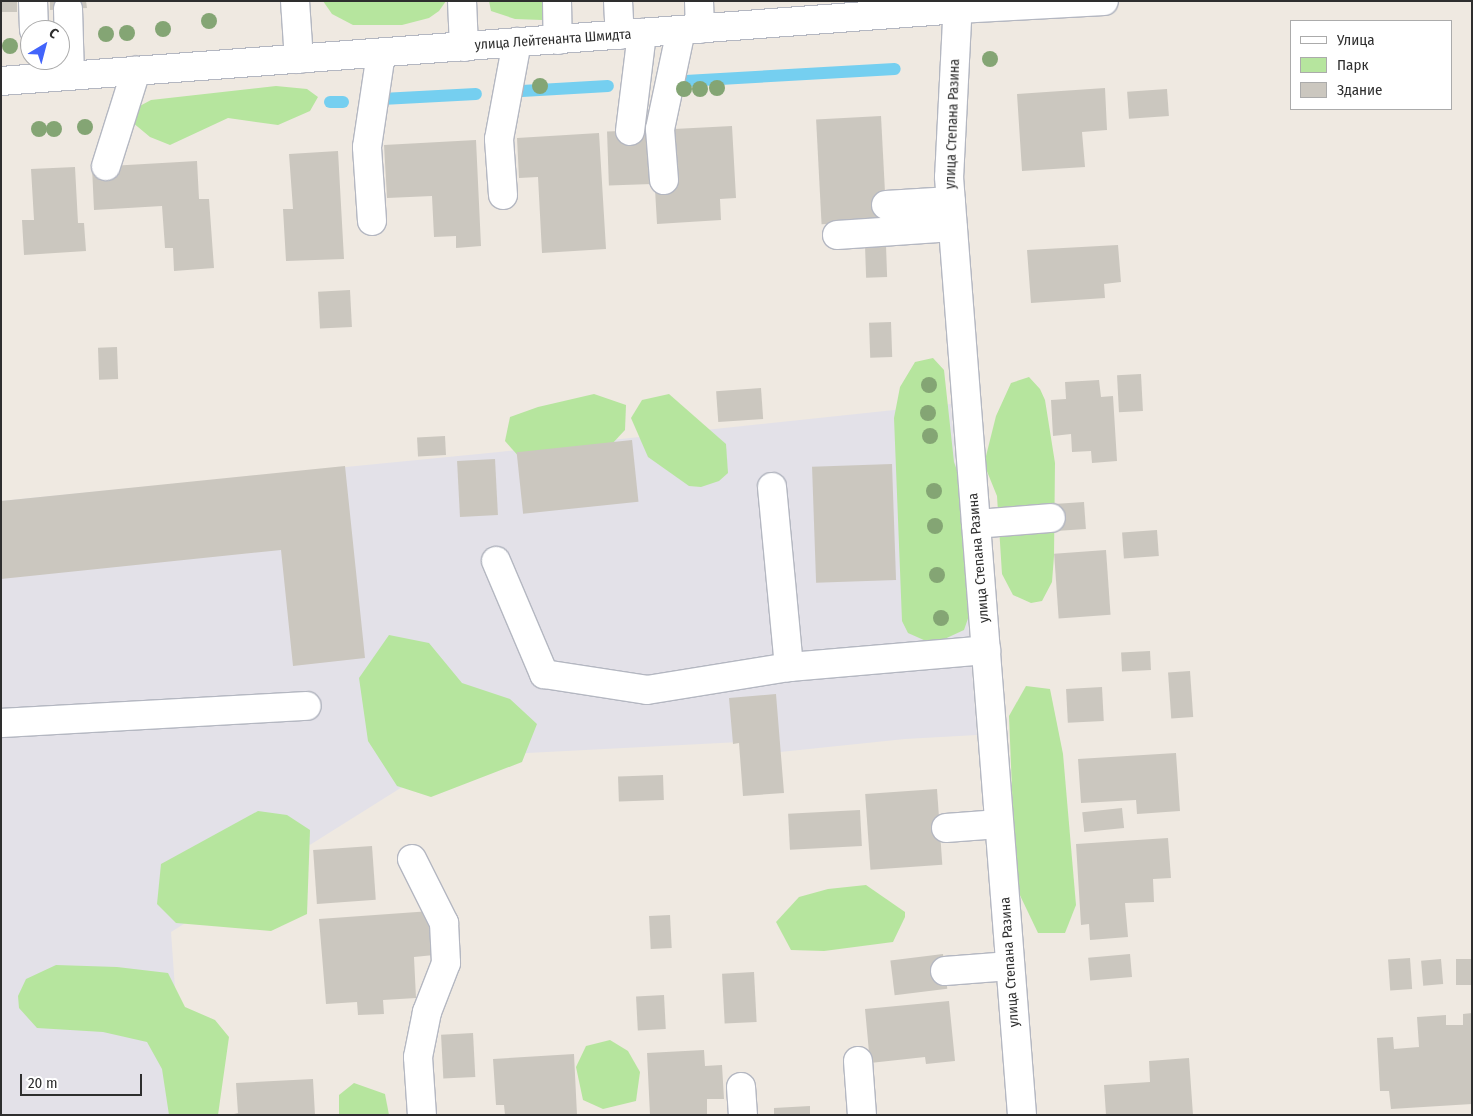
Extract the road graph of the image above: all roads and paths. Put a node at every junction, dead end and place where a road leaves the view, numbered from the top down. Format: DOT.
graph roads {
  1 [pos="32,1"];
  2 [pos="295,1"];
  3 [pos="462,1"];
  4 [pos="558,1"];
  5 [pos="618,1"];
  6 [pos="699,1"];
  7 [pos="1104,1"];
  8 [pos="958,5"];
  9 [pos="68,9"];
  10 [pos="822,11"];
  11 [pos="33,20"];
  12 [pos="690,29"];
  13 [pos="631,34"];
  14 [pos="558,40"];
  15 [pos="517,42"];
  16 [pos="464,47"];
  17 [pos="381,53"];
  18 [pos="299,59"];
  19 [pos="32,70"];
  20 [pos="40,70"];
  21 [pos="136,71"];
  22 [pos="70,76"];
  23 [pos="1,81"];
  24 [pos="630,131"];
  25 [pos="106,166"];
  26 [pos="664,180"];
  27 [pos="503,195"];
  28 [pos="886,205"];
  29 [pos="952,214"];
  30 [pos="372,221"];
  31 [pos="837,235"];
  32 [pos="772,487"];
  33 [pos="1051,518"];
  34 [pos="976,524"];
  35 [pos="496,561"];
  36 [pos="986,650"];
  37 [pos="790,667"];
  38 [pos="307,706"];
  39 [pos="1,723"];
  40 [pos="1000,824"];
  41 [pos="946,828"];
  42 [pos="412,859"];
  43 [pos="1010,966"];
  44 [pos="945,971"];
  45 [pos="858,1061"];
  46 [pos="741,1087"];
  47 [pos="422,1115"];
  48 [pos="743,1115"];
  49 [pos="862,1115"];
  50 [pos="1022,1115"];
  1 -- 11 [label="street"];
  2 -- 18 [label="street"];
  3 -- 16 [label="street"];
  4 -- 14 [label="street"];
  5 -- 13 [label="street"];
  6 -- 12 [label="street"];
  7 -- 8 [label="street, улица Лейтенанта Шмидта"];
  8 -- 10 [label="street, улица Лейтенанта Шмидта"];
  8 -- 29 [label="street, улица Степана Разина"];
  9 -- 22 [label="street"];
  10 -- 12 [label="street, улица Лейтенанта Шмидта"];
  12 -- 13 [label="street, улица Лейтенанта Шмидта"];
  12 -- 26 [label="street"];
  13 -- 14 [label="street, улица Лейтенанта Шмидта"];
  13 -- 24 [label="street"];
  14 -- 15 [label="street, улица Лейтенанта Шмидта"];
  15 -- 16 [label="street, улица Лейтенанта Шмидта"];
  15 -- 27 [label="street"];
  16 -- 17 [label="street, улица Лейтенанта Шмидта"];
  17 -- 18 [label="street, улица Лейтенанта Шмидта"];
  17 -- 30 [label="street"];
  18 -- 21 [label="street, улица Лейтенанта Шмидта"];
  19 -- 23 [label="street, улица Лейтенанта Шмидта"];
  20 -- 22 [label="street, улица Лейтенанта Шмидта"];
  21 -- 22 [label="street, улица Лейтенанта Шмидта"];
  21 -- 25 [label="street"];
  28 -- 29 [label="street"];
  29 -- 31 [label="street"];
  29 -- 34 [label="street, улица Степана Разина"];
  32 -- 37 [label="street"];
  33 -- 34 [label="street"];
  34 -- 36 [label="street, улица Степана Разина"];
  35 -- 37 [label="street"];
  36 -- 37 [label="street"];
  36 -- 40 [label="street, улица Степана Разина"];
  38 -- 39 [label="street"];
  40 -- 41 [label="street"];
  40 -- 43 [label="street, улица Степана Разина"];
  42 -- 47 [label="street"];
  43 -- 44 [label="street"];
  43 -- 50 [label="street, улица Степана Разина"];
  45 -- 49 [label="street"];
  46 -- 48 [label="street"];
}
